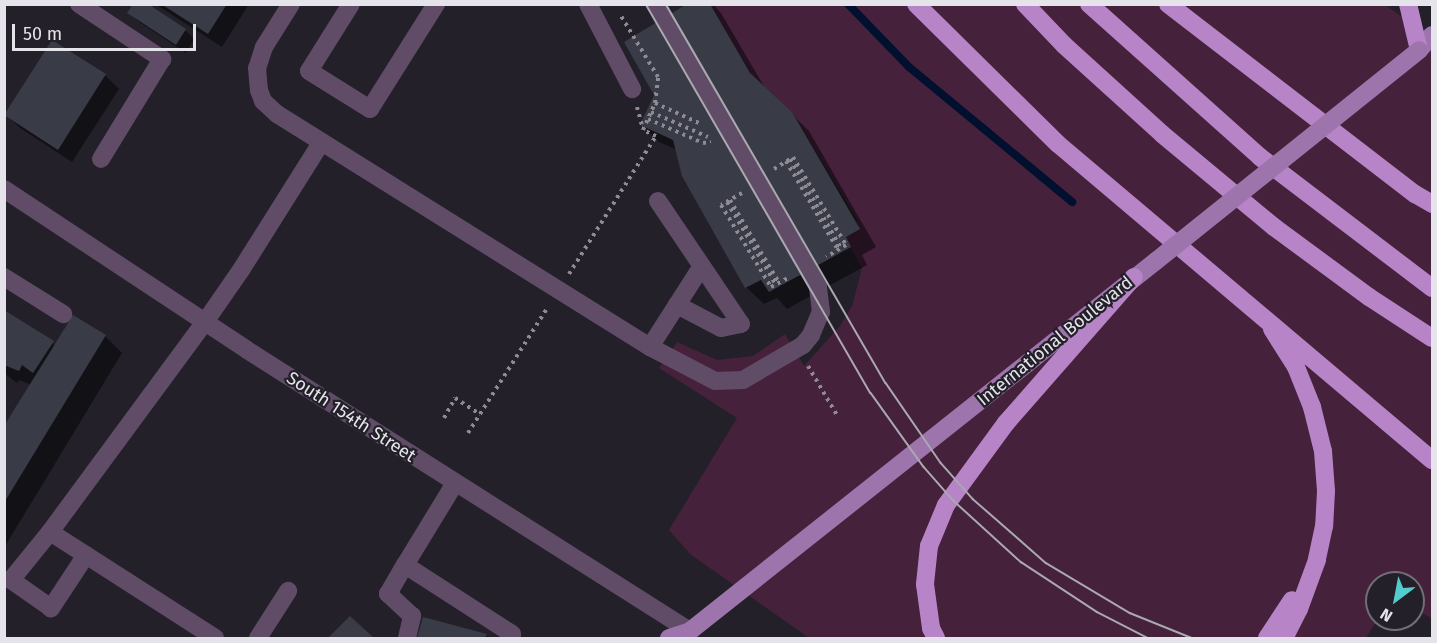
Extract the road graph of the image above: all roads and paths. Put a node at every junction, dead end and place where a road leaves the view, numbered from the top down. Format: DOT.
graph roads {
  1 [pos="79,4"];
  2 [pos="291,4"];
  3 [pos="351,4"];
  4 [pos="436,4"];
  5 [pos="588,4"];
  6 [pos="656,4"];
  7 [pos="916,4"];
  8 [pos="1025,4"];
  9 [pos="1089,4"];
  10 [pos="1168,4"];
  11 [pos="1407,4"];
  12 [pos="617,9"];
  13 [pos="1432,35"];
  14 [pos="1426,46"];
  15 [pos="632,89"];
  16 [pos="655,103"];
  17 [pos="651,112"];
  18 [pos="648,119"];
  19 [pos="710,128"];
  20 [pos="707,136"];
  21 [pos="321,143"];
  22 [pos="703,143"];
  23 [pos="100,159"];
  24 [pos="769,172"];
  25 [pos="4,189"];
  26 [pos="748,190"];
  27 [pos="658,201"];
  28 [pos="1432,204"];
  29 [pos="842,248"];
  30 [pos="702,266"];
  31 [pos="4,277"];
  32 [pos="567,277"];
  33 [pos="1134,277"];
  34 [pos="775,285"];
  35 [pos="1432,288"];
  36 [pos="550,303"];
  37 [pos="677,305"];
  38 [pos="63,314"];
  39 [pos="1264,315"];
  40 [pos="205,322"];
  41 [pos="1432,338"];
  42 [pos="650,347"];
  43 [pos="806,361"];
  44 [pos="480,414"];
  45 [pos="838,417"];
  46 [pos="444,418"];
  47 [pos="468,433"];
  48 [pos="1432,460"];
  49 [pos="455,483"];
  50 [pos="50,532"];
  51 [pos="86,555"];
  52 [pos="1317,560"];
  53 [pos="405,564"];
  54 [pos="288,591"];
  55 [pos="693,636"];
  56 [pos="214,639"];
  57 [pos="258,639"];
  58 [pos="407,639"];
  59 [pos="512,639"];
  60 [pos="669,639"];
  61 [pos="936,639"];
  62 [pos="1267,639"];
  63 [pos="1284,639"];
  1 -- 23 [label="street"];
  2 -- 21 [label="street"];
  3 -- 4 [label="street"];
  5 -- 15 [label="street"];
  6 -- 42 [label="street"];
  7 -- 39 [label="highway"];
  8 -- 41 [label="highway"];
  9 -- 35 [label="highway"];
  10 -- 28 [label="highway"];
  11 -- 14 [label="highway"];
  12 -- 16 [label="path"];
  13 -- 14 [label="main road, International Boulevard"];
  14 -- 33 [label="main road, International Boulevard, bridge"];
  16 -- 17 [label="path"];
  16 -- 19 [label="path"];
  17 -- 18 [label="path"];
  17 -- 20 [label="path"];
  18 -- 22 [label="path"];
  18 -- 32 [label="path"];
  21 -- 40 [label="street"];
  21 -- 42 [label="street"];
  24 -- 29 [label="path"];
  25 -- 40 [label="street, South 154th Street"];
  26 -- 34 [label="path"];
  27 -- 30 [label="street"];
  30 -- 37 [label="street"];
  30 -- 37 [label="street"];
  31 -- 38 [label="street"];
  33 -- 55 [label="main road, International Boulevard"];
  33 -- 61 [label="highway"];
  36 -- 44 [label="path"];
  37 -- 42 [label="street"];
  39 -- 48 [label="highway"];
  39 -- 52 [label="highway"];
  40 -- 49 [label="street, South 154th Street"];
  40 -- 50 [label="street"];
  43 -- 45 [label="path"];
  44 -- 46 [label="path"];
  44 -- 47 [label="path"];
  49 -- 53 [label="street"];
  49 -- 55 [label="street, South 154th Street"];
  50 -- 51 [label="street"];
  50 -- 51 [label="street"];
  51 -- 56 [label="street"];
  52 -- 62 [label="highway"];
  52 -- 63 [label="highway"];
  53 -- 58 [label="street"];
  53 -- 59 [label="street"];
  54 -- 57 [label="street"];
  55 -- 60 [label="main road, International Boulevard"];
}
